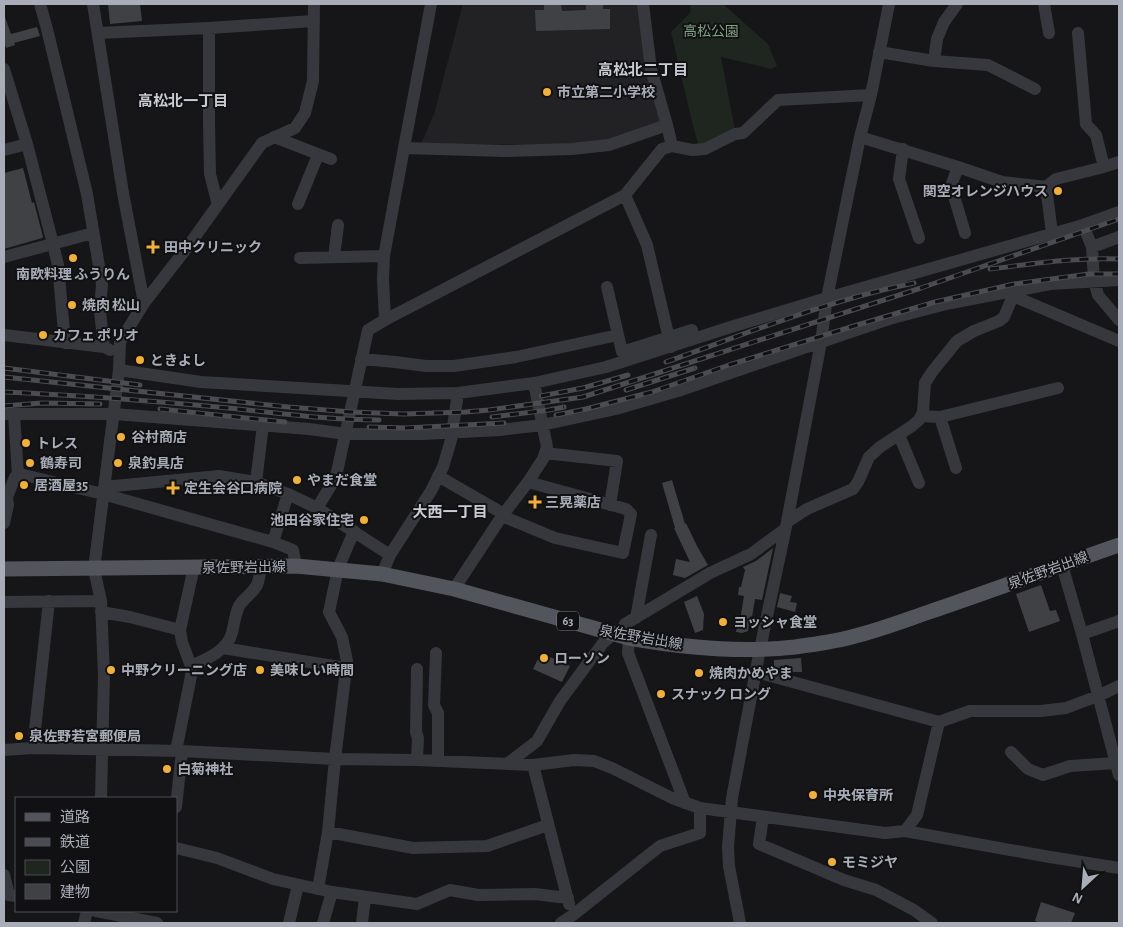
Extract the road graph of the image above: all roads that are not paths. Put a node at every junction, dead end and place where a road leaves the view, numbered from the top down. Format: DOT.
graph roads {
  1 [pos="40,4"];
  2 [pos="93,4"];
  3 [pos="314,4"];
  4 [pos="431,4"];
  5 [pos="644,4"];
  6 [pos="888,4"];
  7 [pos="958,4"];
  8 [pos="1044,4"];
  9 [pos="314,21"];
  10 [pos="209,28"];
  11 [pos="98,33"];
  12 [pos="1049,33"];
  13 [pos="1078,33"];
  14 [pos="879,52"];
  15 [pos="934,62"];
  16 [pos="4,69"];
  17 [pos="1036,89"];
  18 [pos="870,95"];
  19 [pos="667,125"];
  20 [pos="860,136"];
  21 [pos="274,137"];
  22 [pos="27,144"];
  23 [pos="672,146"];
  24 [pos="404,148"];
  25 [pos="4,150"];
  26 [pos="903,150"];
  27 [pos="318,154"];
  28 [pos="331,160"];
  29 [pos="1119,162"];
  30 [pos="958,167"];
  31 [pos="1104,167"];
  32 [pos="1046,187"];
  33 [pos="625,194"];
  34 [pos="298,204"];
  35 [pos="218,205"];
  36 [pos="1119,212"];
  37 [pos="338,225"];
  38 [pos="1083,225"];
  39 [pos="93,233"];
  40 [pos="965,233"];
  41 [pos="1052,233"];
  42 [pos="1119,237"];
  43 [pos="919,238"];
  44 [pos="54,244"];
  45 [pos="1092,247"];
  46 [pos="384,256"];
  47 [pos="4,257"];
  48 [pos="334,257"];
  49 [pos="300,258"];
  50 [pos="1119,280"];
  51 [pos="1094,281"];
  52 [pos="607,287"];
  53 [pos="1012,294"];
  54 [pos="827,298"];
  55 [pos="144,303"];
  56 [pos="385,320"];
  57 [pos="1119,320"];
  58 [pos="692,330"];
  59 [pos="4,335"];
  60 [pos="618,335"];
  61 [pos="1119,341"];
  62 [pos="670,342"];
  63 [pos="820,342"];
  64 [pos="65,343"];
  65 [pos="104,348"];
  66 [pos="119,355"];
  67 [pos="362,359"];
  68 [pos="119,370"];
  69 [pos="534,383"];
  70 [pos="1058,388"];
  71 [pos="354,391"];
  72 [pos="458,393"];
  73 [pos="9,414"];
  74 [pos="114,414"];
  75 [pos="922,416"];
  76 [pos="940,417"];
  77 [pos="542,425"];
  78 [pos="452,432"];
  79 [pos="262,433"];
  80 [pos="346,434"];
  81 [pos="899,434"];
  82 [pos="545,453"];
  83 [pos="956,468"];
  84 [pos="18,475"];
  85 [pos="438,476"];
  86 [pos="256,482"];
  87 [pos="528,482"];
  88 [pos="919,483"];
  89 [pos="104,490"];
  90 [pos="288,494"];
  91 [pos="5,497"];
  92 [pos="610,505"];
  93 [pos="317,508"];
  94 [pos="503,515"];
  95 [pos="4,523"];
  96 [pos="786,525"];
  97 [pos="354,531"];
  98 [pos="651,535"];
  99 [pos="273,542"];
  100 [pos="1119,546"];
  101 [pos="390,555"];
  102 [pos="1062,565"];
  103 [pos="262,566"];
  104 [pos="296,566"];
  105 [pos="194,567"];
  106 [pos="4,569"];
  107 [pos="94,569"];
  108 [pos="338,569"];
  109 [pos="382,574"];
  110 [pos="454,589"];
  111 [pos="49,601"];
  112 [pos="4,602"];
  113 [pos="101,606"];
  114 [pos="636,618"];
  115 [pos="1119,621"];
  116 [pos="180,630"];
  117 [pos="1082,634"];
  118 [pos="620,636"];
  119 [pos="223,648"];
  120 [pos="760,649"];
  121 [pos="436,653"];
  122 [pos="191,666"];
  123 [pos="346,668"];
  124 [pos="417,669"];
  125 [pos="756,672"];
  126 [pos="1119,686"];
  127 [pos="1098,696"];
  128 [pos="939,722"];
  129 [pos="33,748"];
  130 [pos="102,749"];
  131 [pos="4,750"];
  132 [pos="179,751"];
  133 [pos="1011,752"];
  134 [pos="335,758"];
  135 [pos="416,760"];
  136 [pos="438,761"];
  137 [pos="506,764"];
  138 [pos="1117,764"];
  139 [pos="533,765"];
  140 [pos="101,797"];
  141 [pos="177,797"];
  142 [pos="685,802"];
  143 [pos="700,808"];
  144 [pos="731,813"];
  145 [pos="763,817"];
  146 [pos="548,825"];
  147 [pos="906,831"];
  148 [pos="328,832"];
  149 [pos="178,848"];
  150 [pos="1119,868"];
  151 [pos="4,875"];
  152 [pos="298,885"];
  153 [pos="318,889"];
  154 [pos="332,892"];
  155 [pos="10,897"];
  156 [pos="365,897"];
  157 [pos="568,898"];
  158 [pos="86,914"];
  159 [pos="574,919"];
  160 [pos="157,923"];
  161 [pos="289,923"];
  162 [pos="323,923"];
  163 [pos="362,923"];
  164 [pos="561,923"];
  165 [pos="740,923"];
  166 [pos="932,923"];
  1 -- 39 [label="street"];
  2 -- 11 [label="street"];
  3 -- 9 [label="street"];
  4 -- 24 [label="street"];
  5 -- 19 [label="street"];
  6 -- 14 [label="street"];
  7 -- 15 [label="street"];
  8 -- 12 [label="street"];
  9 -- 10 [label="street"];
  9 -- 21 [label="street"];
  10 -- 11 [label="street"];
  10 -- 35 [label="street"];
  11 -- 55 [label="street"];
  13 -- 31 [label="street"];
  14 -- 15 [label="street"];
  14 -- 18 [label="street"];
  15 -- 17 [label="street"];
  16 -- 22 [label="street"];
  18 -- 20 [label="street"];
  18 -- 23 [label="street"];
  19 -- 23 [label="street"];
  19 -- 24 [label="street"];
  20 -- 26 [label="street"];
  20 -- 54 [label="street"];
  21 -- 27 [label="street"];
  21 -- 35 [label="street"];
  22 -- 25 [label="street"];
  22 -- 44 [label="street"];
  23 -- 33 [label="street"];
  24 -- 46 [label="street"];
  26 -- 30 [label="street"];
  26 -- 43 [label="street"];
  27 -- 28 [label="street"];
  27 -- 34 [label="street"];
  29 -- 31 [label="street"];
  30 -- 32 [label="street"];
  30 -- 40 [label="street"];
  31 -- 32 [label="street"];
  32 -- 41 [label="street"];
  33 -- 56 [label="street"];
  33 -- 62 [label="street"];
  35 -- 55 [label="street"];
  36 -- 38 [label="street"];
  37 -- 48 [label="street"];
  38 -- 41 [label="street"];
  38 -- 45 [label="street"];
  39 -- 44 [label="street"];
  39 -- 65 [label="street"];
  41 -- 54 [label="street"];
  42 -- 45 [label="street"];
  44 -- 47 [label="street"];
  44 -- 64 [label="street"];
  45 -- 51 [label="street"];
  46 -- 48 [label="street"];
  46 -- 56 [label="street"];
  48 -- 49 [label="street"];
  50 -- 51 [label="street"];
  51 -- 53 [label="street"];
  51 -- 57 [label="street"];
  52 -- 60 [label="street"];
  53 -- 61 [label="street"];
  53 -- 63 [label="street"];
  53 -- 75 [label="street"];
  54 -- 62 [label="street"];
  54 -- 63 [label="street"];
  55 -- 66 [label="street"];
  56 -- 67 [label="street"];
  58 -- 62 [label="street"];
  59 -- 64 [label="street"];
  60 -- 62 [label="street"];
  60 -- 67 [label="street"];
  62 -- 69 [label="street"];
  63 -- 77 [label="street"];
  63 -- 96 [label="street"];
  64 -- 65 [label="street"];
  65 -- 66 [label="street"];
  66 -- 68 [label="street"];
  67 -- 71 [label="street"];
  68 -- 71 [label="street"];
  68 -- 74 [label="street"];
  69 -- 72 [label="street"];
  69 -- 77 [label="street"];
  70 -- 76 [label="street"];
  71 -- 72 [label="street"];
  71 -- 80 [label="street"];
  72 -- 78 [label="street"];
  73 -- 74 [label="street"];
  73 -- 84 [label="street"];
  74 -- 80 [label="street"];
  74 -- 89 [label="street"];
  75 -- 76 [label="street"];
  75 -- 81 [label="street"];
  76 -- 83 [label="street"];
  77 -- 78 [label="street"];
  77 -- 82 [label="street"];
  78 -- 80 [label="street"];
  78 -- 85 [label="street"];
  79 -- 86 [label="street"];
  80 -- 93 [label="street"];
  81 -- 88 [label="street"];
  81 -- 96 [label="street"];
  82 -- 87 [label="street"];
  82 -- 92 [label="street"];
  84 -- 89 [label="street"];
  84 -- 91 [label="street"];
  85 -- 94 [label="street"];
  85 -- 101 [label="street"];
  86 -- 89 [label="street"];
  86 -- 90 [label="street"];
  87 -- 92 [label="street"];
  87 -- 94 [label="street"];
  89 -- 99 [label="street"];
  89 -- 107 [label="street"];
  90 -- 93 [label="street"];
  90 -- 99 [label="street"];
  91 -- 95 [label="street"];
  92 -- 94 [label="street"];
  93 -- 97 [label="street"];
  94 -- 110 [label="street"];
  96 -- 114 [label="street"];
  96 -- 120 [label="street"];
  97 -- 101 [label="street"];
  97 -- 108 [label="street"];
  98 -- 114 [label="street"];
  99 -- 104 [label="street"];
  100 -- 102 [label="main road, 泉佐野岩出線 / 63"];
  101 -- 109 [label="street"];
  102 -- 117 [label="street"];
  102 -- 120 [label="main road, 泉佐野岩出線 / 63"];
  103 -- 104 [label="main road, 泉佐野岩出線 / 63"];
  103 -- 105 [label="main road, 泉佐野岩出線 / 63"];
  103 -- 119 [label="street"];
  104 -- 108 [label="main road, 泉佐野岩出線 / 63"];
  105 -- 107 [label="main road, 泉佐野岩出線 / 63"];
  105 -- 116 [label="street"];
  106 -- 107 [label="main road, 泉佐野岩出線 / 63"];
  107 -- 113 [label="street"];
  108 -- 109 [label="main road, 泉佐野岩出線 / 63"];
  108 -- 123 [label="street"];
  109 -- 110 [label="main road, 泉佐野岩出線 / 63"];
  110 -- 118 [label="main road, 泉佐野岩出線 / 63"];
  111 -- 112 [label="street"];
  111 -- 113 [label="street"];
  111 -- 129 [label="street"];
  113 -- 116 [label="street"];
  113 -- 130 [label="street"];
  114 -- 118 [label="street"];
  115 -- 117 [label="street"];
  116 -- 122 [label="street"];
  117 -- 127 [label="street"];
  118 -- 120 [label="main road, 泉佐野岩出線 / 63"];
  118 -- 137 [label="street"];
  118 -- 142 [label="street"];
  119 -- 122 [label="street"];
  119 -- 123 [label="street"];
  120 -- 125 [label="street"];
  121 -- 136 [label="street"];
  122 -- 132 [label="street"];
  123 -- 134 [label="street"];
  124 -- 135 [label="street"];
  125 -- 128 [label="street"];
  125 -- 144 [label="street"];
  126 -- 127 [label="street"];
  127 -- 128 [label="street"];
  127 -- 138 [label="street"];
  128 -- 147 [label="street"];
  129 -- 130 [label="street"];
  129 -- 131 [label="street"];
  130 -- 132 [label="street"];
  130 -- 140 [label="street"];
  132 -- 134 [label="street"];
  132 -- 141 [label="street"];
  133 -- 138 [label="street"];
  134 -- 135 [label="street"];
  134 -- 148 [label="street"];
  135 -- 136 [label="street"];
  136 -- 137 [label="street"];
  137 -- 139 [label="street"];
  139 -- 142 [label="street"];
  139 -- 146 [label="street"];
  142 -- 143 [label="street"];
  143 -- 144 [label="street"];
  143 -- 159 [label="street"];
  144 -- 145 [label="street"];
  144 -- 165 [label="street"];
  145 -- 147 [label="street"];
  145 -- 166 [label="street"];
  146 -- 148 [label="street"];
  146 -- 157 [label="street"];
  147 -- 150 [label="street"];
  148 -- 153 [label="street"];
  149 -- 152 [label="street"];
  151 -- 155 [label="street"];
  152 -- 153 [label="street"];
  152 -- 161 [label="street"];
  153 -- 154 [label="street"];
  154 -- 156 [label="street"];
  154 -- 162 [label="street"];
  156 -- 157 [label="street"];
  156 -- 163 [label="street"];
  157 -- 159 [label="street"];
  158 -- 160 [label="street"];
  159 -- 164 [label="street"];
}
